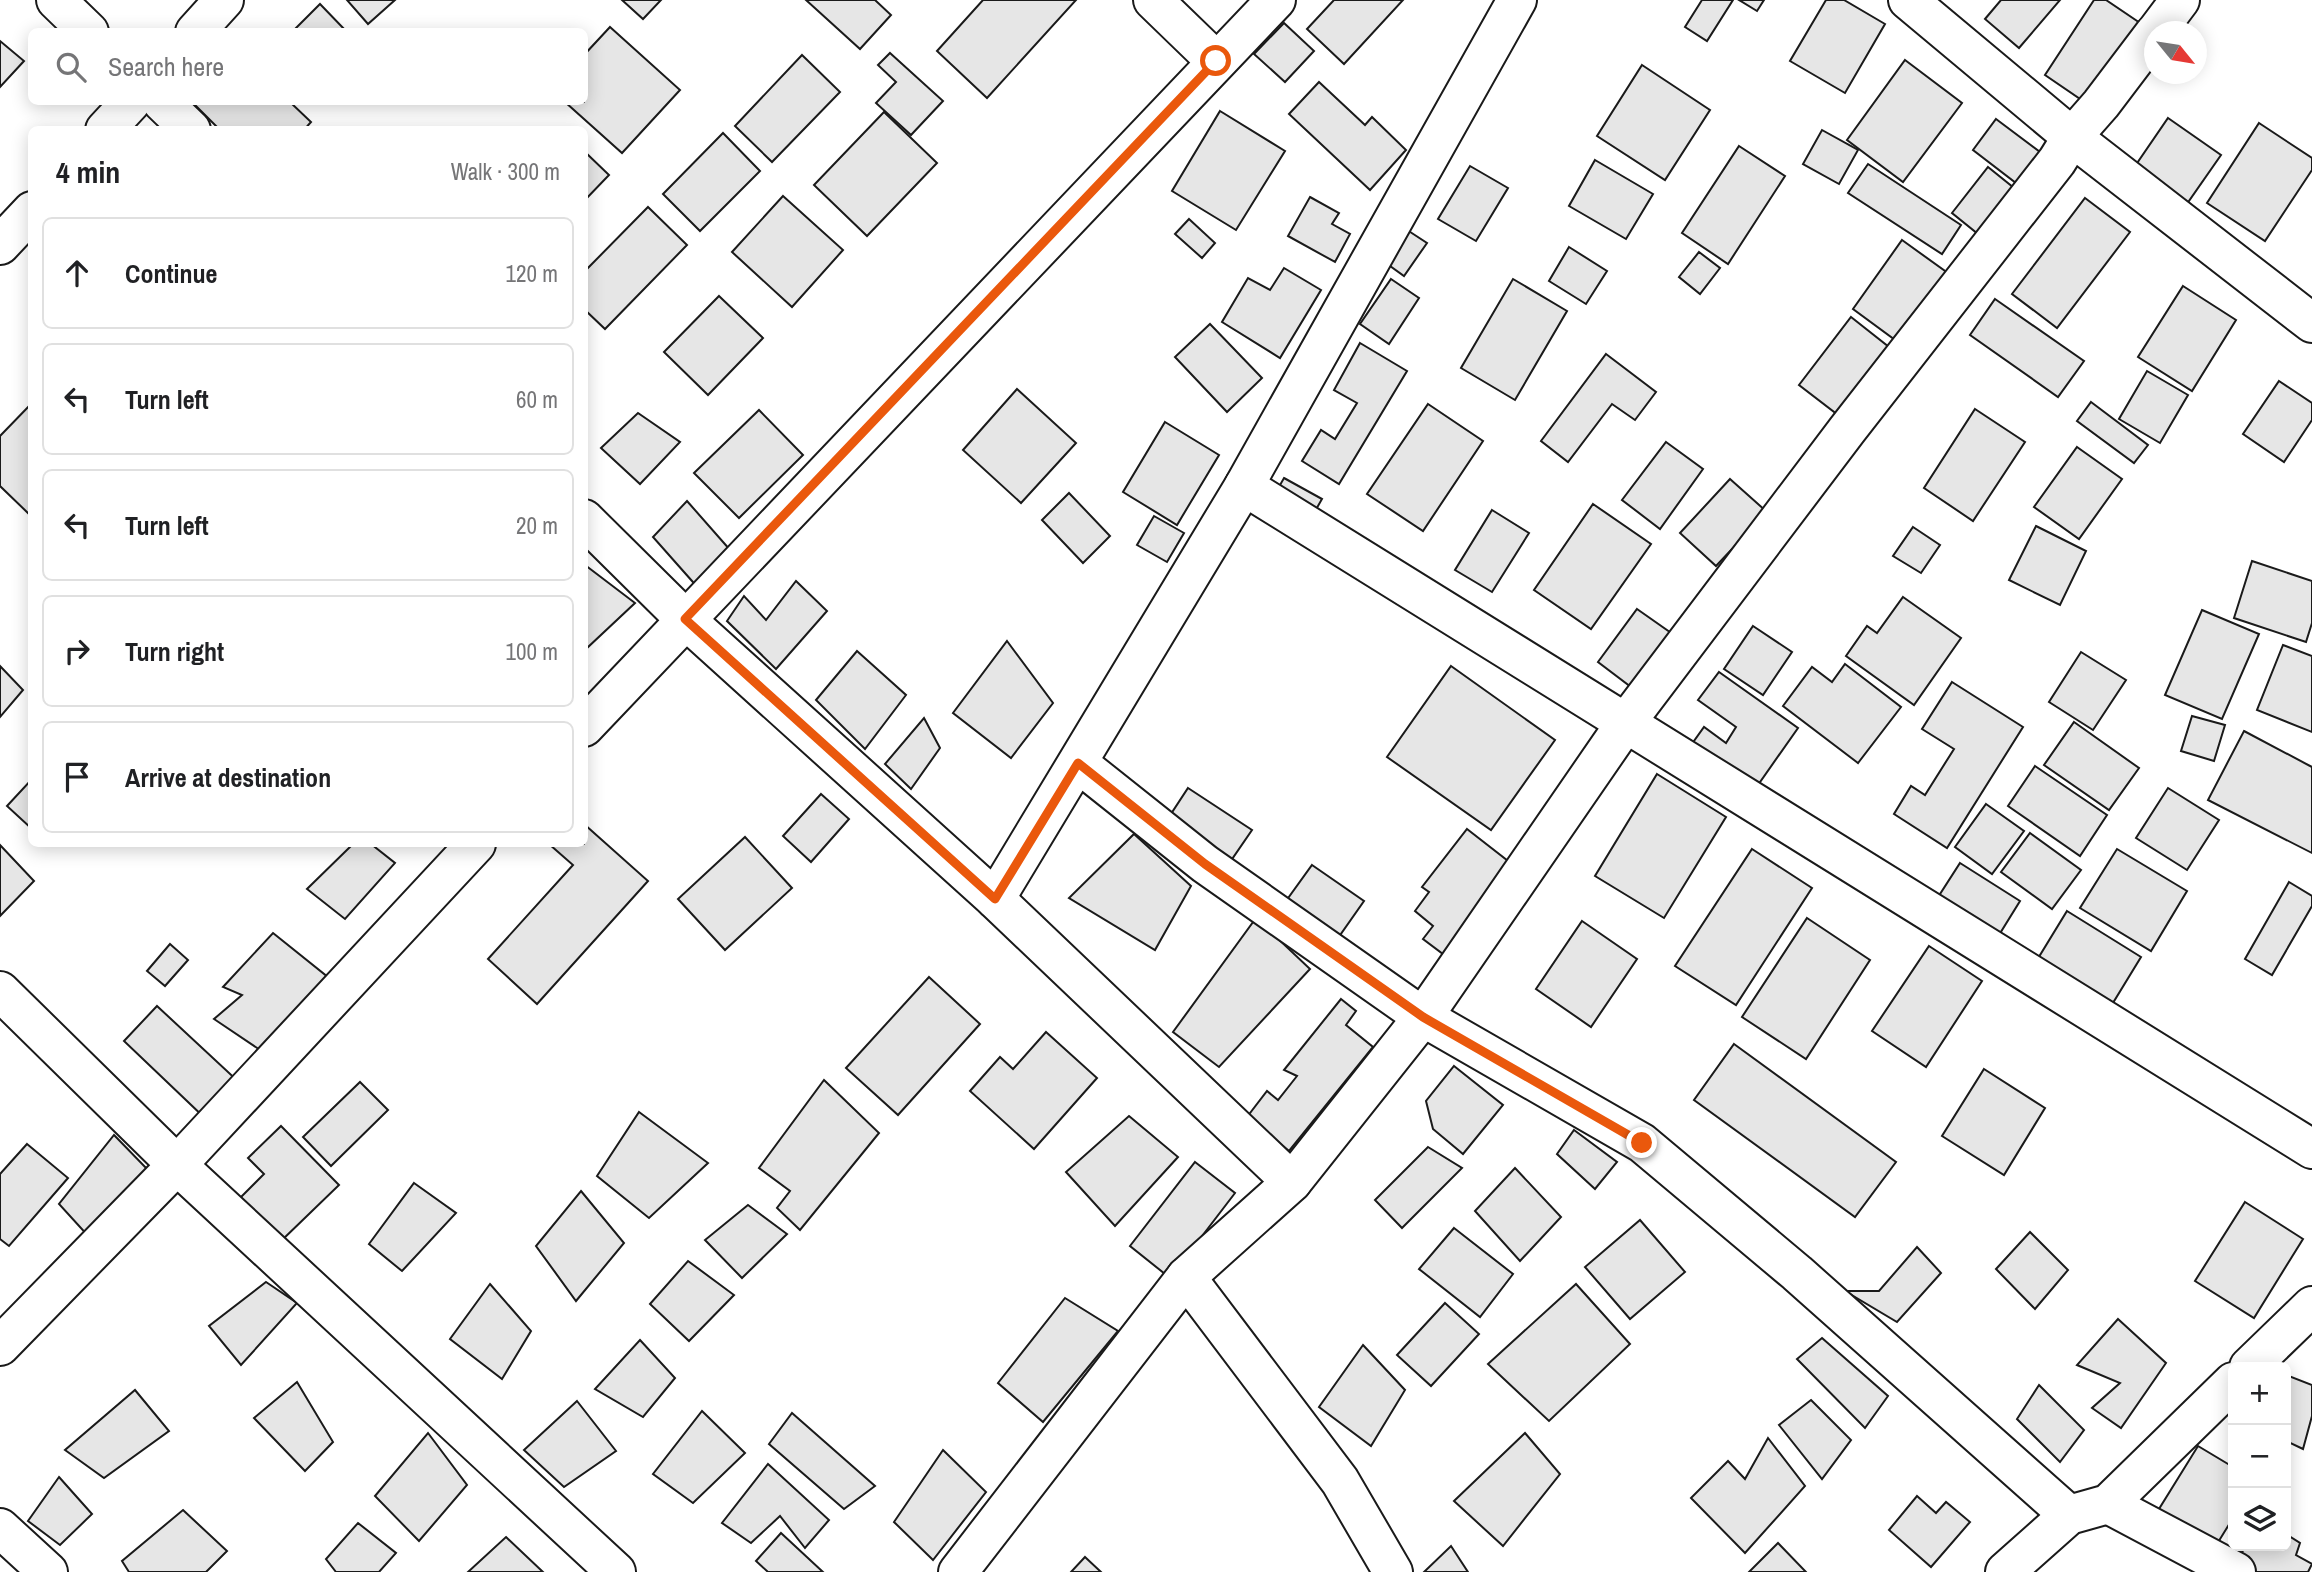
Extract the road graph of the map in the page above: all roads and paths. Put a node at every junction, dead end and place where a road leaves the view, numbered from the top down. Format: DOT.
graph roads {
  1 [pos="56,0"];
  2 [pos="224,0"];
  3 [pos="1153,0"];
  4 [pos="1276,0"];
  5 [pos="1517,0"];
  6 [pos="1908,0"];
  7 [pos="2180,0"];
  8 [pos="2164,21"];
  9 [pos="85,28"];
  10 [pos="199,28"];
  11 [pos="2144,47"];
  12 [pos="1216,61"];
  13 [pos="128,105"];
  14 [pos="165,105"];
  15 [pos="109,126"];
  16 [pos="187,126"];
  17 [pos="2072,137"];
  18 [pos="28,215"];
  19 [pos="0,245"];
  20 [pos="2312,323"];
  21 [pos="1244,486"];
  22 [pos="588,523"];
  23 [pos="685,619"];
  24 [pos="1627,721"];
  25 [pos="588,723"];
  26 [pos="1078,763"];
  27 [pos="473,847"];
  28 [pos="995,899"];
  29 [pos="0,991"];
  30 [pos="1423,1017"];
  31 [pos="2312,1149"];
  32 [pos="177,1166"];
  33 [pos="1292,1182"];
  34 [pos="1186,1277"];
  35 [pos="2312,1306"];
  36 [pos="0,1346"];
  37 [pos="2254,1362"];
  38 [pos="2228,1387"];
  39 [pos="2108,1504"];
  40 [pos="2069,1515"];
  41 [pos="0,1528"];
  42 [pos="48,1572"];
  43 [pos="617,1572"];
  44 [pos="958,1572"];
  45 [pos="1393,1572"];
  46 [pos="2005,1572"];
  47 [pos="2236,1572"];
  1 -- 9 [label="street"];
  2 -- 10 [label="street"];
  3 -- 12 [label="street"];
  4 -- 12 [label="street"];
  5 -- 21 [label="street"];
  6 -- 17 [label="street"];
  7 -- 8 [label="street"];
  11 -- 17 [label="street"];
  12 -- 23 [label="street"];
  13 -- 15 [label="street"];
  14 -- 16 [label="street"];
  17 -- 20 [label="street"];
  17 -- 24 [label="street"];
  18 -- 19 [label="street"];
  21 -- 24 [label="street"];
  21 -- 26 [label="street"];
  22 -- 23 [label="street"];
  23 -- 25 [label="street"];
  23 -- 28 [label="street"];
  24 -- 30 [label="street"];
  24 -- 31 [label="street"];
  26 -- 28 [label="street"];
  26 -- 30 [label="street"];
  27 -- 32 [label="street"];
  28 -- 33 [label="street"];
  29 -- 32 [label="street"];
  30 -- 33 [label="street"];
  30 -- 40 [label="street"];
  32 -- 36 [label="street"];
  32 -- 43 [label="street"];
  33 -- 34 [label="street"];
  34 -- 44 [label="street"];
  34 -- 45 [label="street"];
  35 -- 37 [label="street"];
  38 -- 39 [label="street"];
  39 -- 40 [label="street"];
  39 -- 47 [label="street"];
  40 -- 46 [label="street"];
  41 -- 42 [label="street"];
}
